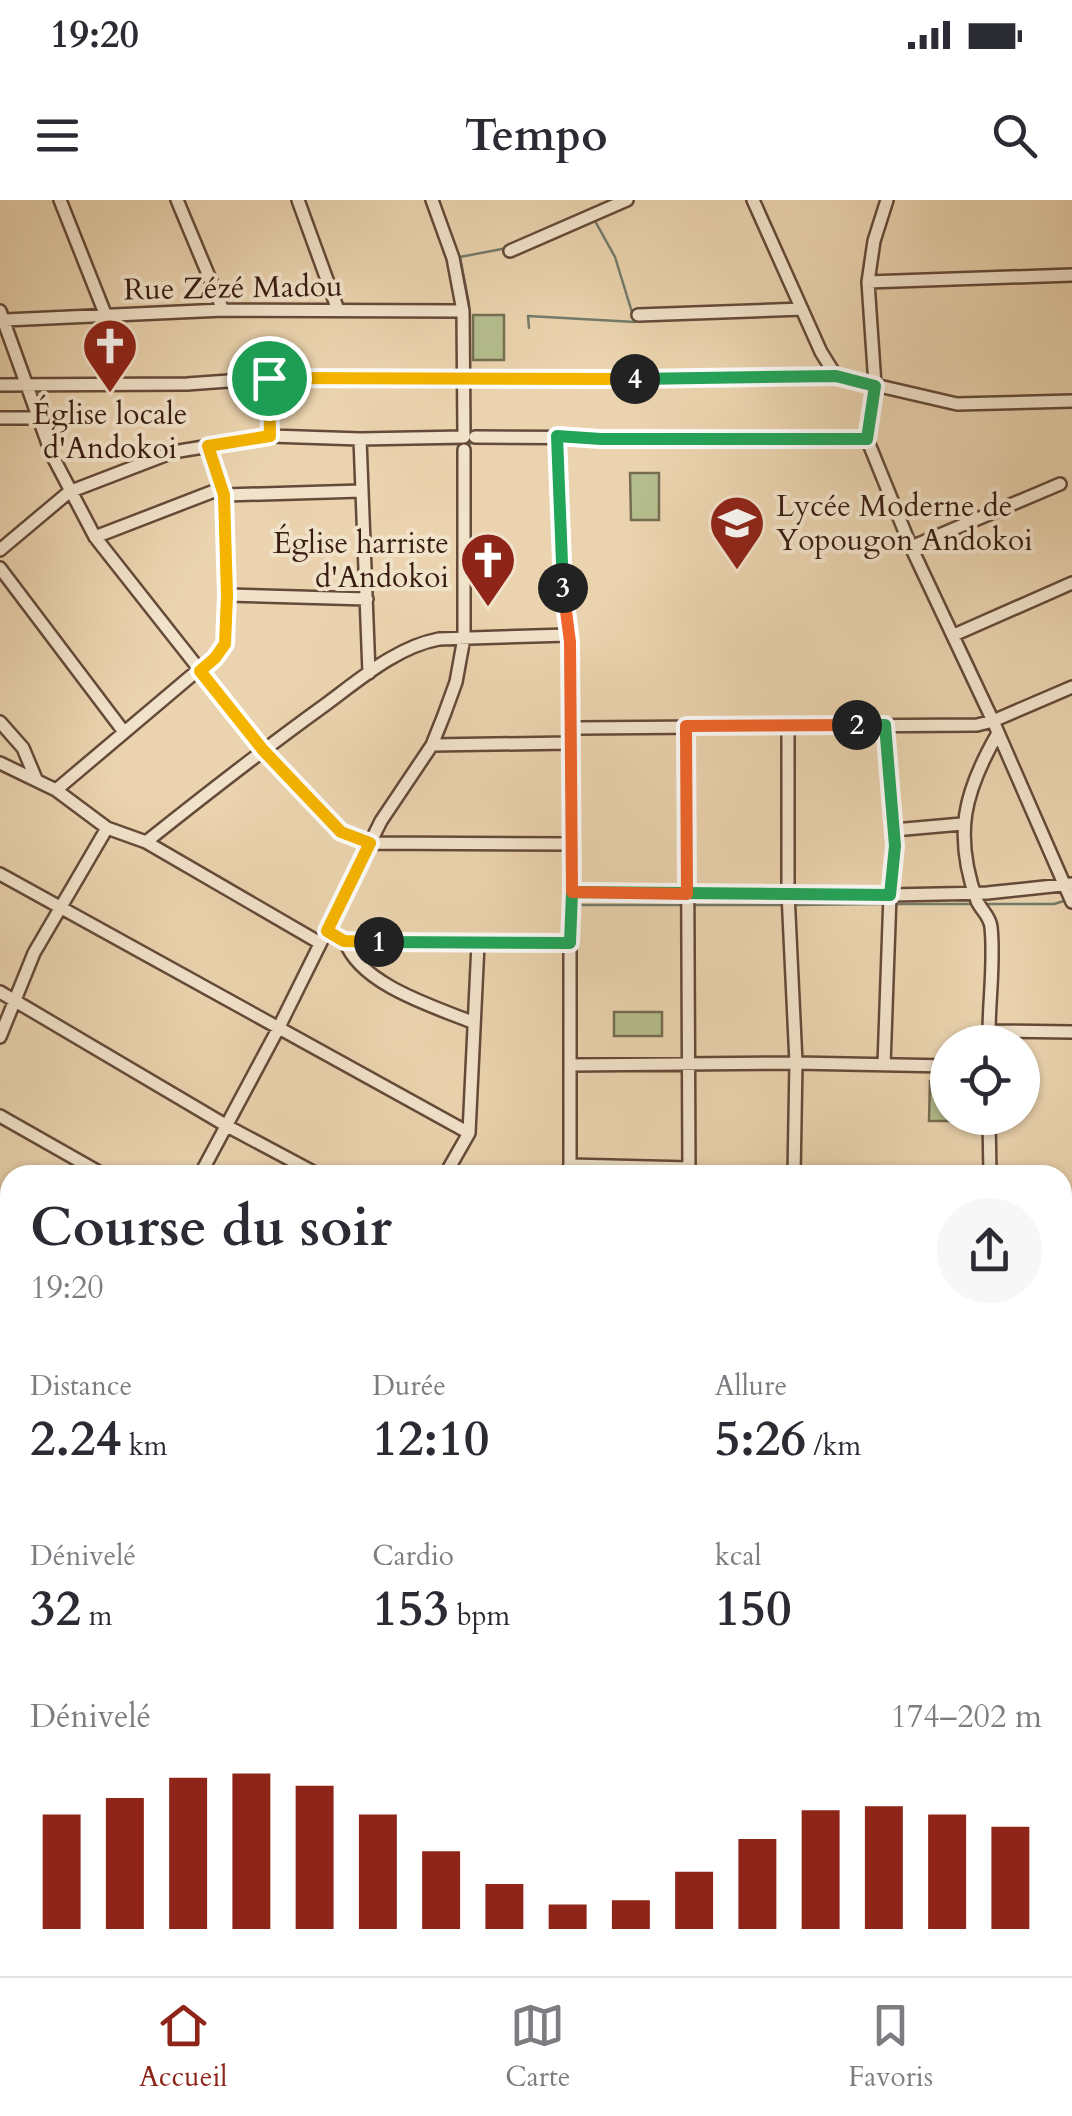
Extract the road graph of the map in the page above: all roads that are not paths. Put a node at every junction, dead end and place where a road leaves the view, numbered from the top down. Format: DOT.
graph roads {
  1 [pos="60,200"];
  2 [pos="177,200"];
  3 [pos="298,200"];
  4 [pos="432,200"];
  5 [pos="628,200"];
  6 [pos="753,200"];
  7 [pos="888,200"];
  8 [pos="510,251"];
  9 [pos="1072,275"];
  10 [pos="868,282"];
  11 [pos="802,309"];
  12 [pos="223,310"];
  13 [pos="338,310"];
  14 [pos="463,310"];
  15 [pos="2,315"];
  16 [pos="638,315"];
  17 [pos="106,316"];
  18 [pos="836,376"];
  19 [pos="269,378"];
  20 [pos="470,379"];
  21 [pos="0,385"];
  22 [pos="28,385"];
  23 [pos="875,386"];
  24 [pos="1072,401"];
  25 [pos="0,418"];
  26 [pos="40,418"];
  27 [pos="270,436"];
  28 [pos="557,436"];
  29 [pos="360,439"];
  30 [pos="867,439"];
  31 [pos="468,441"];
  32 [pos="208,446"];
  33 [pos="1060,484"];
  34 [pos="362,491"];
  35 [pos="69,492"];
  36 [pos="224,492"];
  37 [pos="95,537"];
  38 [pos="911,547"];
  39 [pos="0,550"];
  40 [pos="0,568"];
  41 [pos="1072,583"];
  42 [pos="227,595"];
  43 [pos="367,599"];
  44 [pos="568,635"];
  45 [pos="954,635"];
  46 [pos="464,638"];
  47 [pos="200,671"];
  48 [pos="370,673"];
  49 [pos="1072,686"];
  50 [pos="0,722"];
  51 [pos="788,725"];
  52 [pos="885,725"];
  53 [pos="686,726"];
  54 [pos="995,727"];
  55 [pos="580,728"];
  56 [pos="124,732"];
  57 [pos="570,743"];
  58 [pos="432,745"];
  59 [pos="263,750"];
  60 [pos="0,764"];
  61 [pos="36,779"];
  62 [pos="56,790"];
  63 [pos="962,824"];
  64 [pos="107,828"];
  65 [pos="894,830"];
  66 [pos="146,842"];
  67 [pos="370,843"];
  68 [pos="572,844"];
  69 [pos="0,874"];
  70 [pos="1068,885"];
  71 [pos="572,892"];
  72 [pos="975,893"];
  73 [pos="687,894"];
  74 [pos="788,894"];
  75 [pos="890,895"];
  76 [pos="1072,902"];
  77 [pos="60,908"];
  78 [pos="327,931"];
  79 [pos="344,941"];
  80 [pos="570,943"];
  81 [pos="320,944"];
  82 [pos="478,944"];
  83 [pos="0,992"];
  84 [pos="14,999"];
  85 [pos="472,1022"];
  86 [pos="989,1025"];
  87 [pos="278,1029"];
  88 [pos="1072,1032"];
  89 [pos="1040,1034"];
  90 [pos="0,1038"];
  91 [pos="796,1062"];
  92 [pos="570,1065"];
  93 [pos="884,1065"];
  94 [pos="690,1066"];
  95 [pos="930,1066"];
  96 [pos="0,1116"];
  97 [pos="227,1126"];
  98 [pos="469,1133"];
  99 [pos="989,1135"];
  100 [pos="86,1165"];
  101 [pos="206,1165"];
  102 [pos="300,1165"];
  103 [pos="451,1165"];
  104 [pos="567,1165"];
  105 [pos="689,1165"];
  106 [pos="794,1165"];
  107 [pos="990,1165"];
  1 -- 17 [label="street"];
  2 -- 12 [label="street"];
  3 -- 13 [label="street"];
  4 -- 14 [label="street"];
  5 -- 8 [label="street"];
  6 -- 11 [label="street"];
  7 -- 10 [label="street"];
  9 -- 10 [label="street"];
  10 -- 23 [label="street"];
  11 -- 16 [label="street"];
  11 -- 18 [label="street"];
  12 -- 13 [label="street, Rue Zézé Madou"];
  12 -- 17 [label="street, Rue Zézé Madou"];
  13 -- 14 [label="street, Rue Zézé Madou"];
  14 -- 20 [label="street"];
  15 -- 17 [label="street, Rue Zézé Madou"];
  15 -- 22 [label="street"];
  18 -- 20 [label="street"];
  18 -- 23 [label="street"];
  19 -- 20 [label="street"];
  19 -- 22 [label="street"];
  19 -- 27 [label="street"];
  20 -- 31 [label="street"];
  21 -- 22 [label="street"];
  22 -- 26 [label="street"];
  23 -- 24 [label="street"];
  23 -- 30 [label="street"];
  25 -- 26 [label="street"];
  26 -- 35 [label="street"];
  27 -- 29 [label="street"];
  27 -- 32 [label="street"];
  28 -- 30 [label="street"];
  28 -- 31 [label="street"];
  28 -- 44 [label="street"];
  29 -- 31 [label="street"];
  29 -- 34 [label="street"];
  30 -- 38 [label="street"];
  31 -- 46 [label="street"];
  32 -- 35 [label="street"];
  32 -- 36 [label="street"];
  33 -- 38 [label="street"];
  34 -- 36 [label="street"];
  34 -- 43 [label="street"];
  35 -- 37 [label="street"];
  35 -- 39 [label="street"];
  36 -- 37 [label="street"];
  36 -- 42 [label="street"];
  37 -- 47 [label="street"];
  38 -- 45 [label="street"];
  40 -- 56 [label="street"];
  41 -- 45 [label="street"];
  42 -- 43 [label="street"];
  42 -- 47 [label="street"];
  43 -- 48 [label="street"];
  44 -- 46 [label="street"];
  44 -- 57 [label="street"];
  45 -- 54 [label="street"];
  46 -- 48 [label="street"];
  46 -- 58 [label="street"];
  47 -- 56 [label="street"];
  47 -- 59 [label="street"];
  48 -- 59 [label="street"];
  49 -- 54 [label="street"];
  50 -- 61 [label="street"];
  51 -- 52 [label="street"];
  51 -- 53 [label="street"];
  51 -- 74 [label="street"];
  52 -- 54 [label="street"];
  52 -- 65 [label="street"];
  53 -- 55 [label="street"];
  53 -- 73 [label="street"];
  54 -- 63 [label="street"];
  54 -- 70 [label="street"];
  56 -- 62 [label="street"];
  57 -- 58 [label="street"];
  57 -- 68 [label="street"];
  58 -- 67 [label="street"];
  59 -- 66 [label="street"];
  59 -- 67 [label="street"];
  60 -- 61 [label="street"];
  61 -- 62 [label="street"];
  62 -- 64 [label="street"];
  63 -- 65 [label="street"];
  63 -- 72 [label="street"];
  64 -- 66 [label="street"];
  64 -- 77 [label="street"];
  65 -- 75 [label="street"];
  66 -- 81 [label="street"];
  67 -- 68 [label="street"];
  67 -- 78 [label="street"];
  68 -- 71 [label="street"];
  69 -- 77 [label="street"];
  70 -- 72 [label="street"];
  70 -- 76 [label="street"];
  71 -- 73 [label="street"];
  71 -- 80 [label="street"];
  72 -- 75 [label="street"];
  72 -- 86 [label="street"];
  73 -- 74 [label="street"];
  73 -- 94 [label="street"];
  74 -- 75 [label="street"];
  74 -- 91 [label="street"];
  75 -- 93 [label="street"];
  77 -- 84 [label="street"];
  77 -- 87 [label="street"];
  78 -- 79 [label="street"];
  78 -- 81 [label="street"];
  79 -- 82 [label="street"];
  79 -- 85 [label="street"];
  80 -- 82 [label="street"];
  80 -- 92 [label="street"];
  81 -- 87 [label="street"];
  82 -- 85 [label="street"];
  83 -- 84 [label="street"];
  84 -- 90 [label="street"];
  84 -- 97 [label="street"];
  85 -- 98 [label="street"];
  87 -- 97 [label="street"];
  87 -- 98 [label="street"];
  88 -- 89 [label="street"];
  91 -- 93 [label="street"];
  91 -- 94 [label="street"];
  91 -- 106 [label="street"];
  92 -- 94 [label="street"];
  92 -- 104 [label="street"];
  93 -- 95 [label="street"];
  94 -- 105 [label="street"];
  96 -- 100 [label="street"];
  97 -- 101 [label="street"];
  97 -- 102 [label="street"];
  98 -- 103 [label="street"];
  99 -- 107 [label="street"];
}
